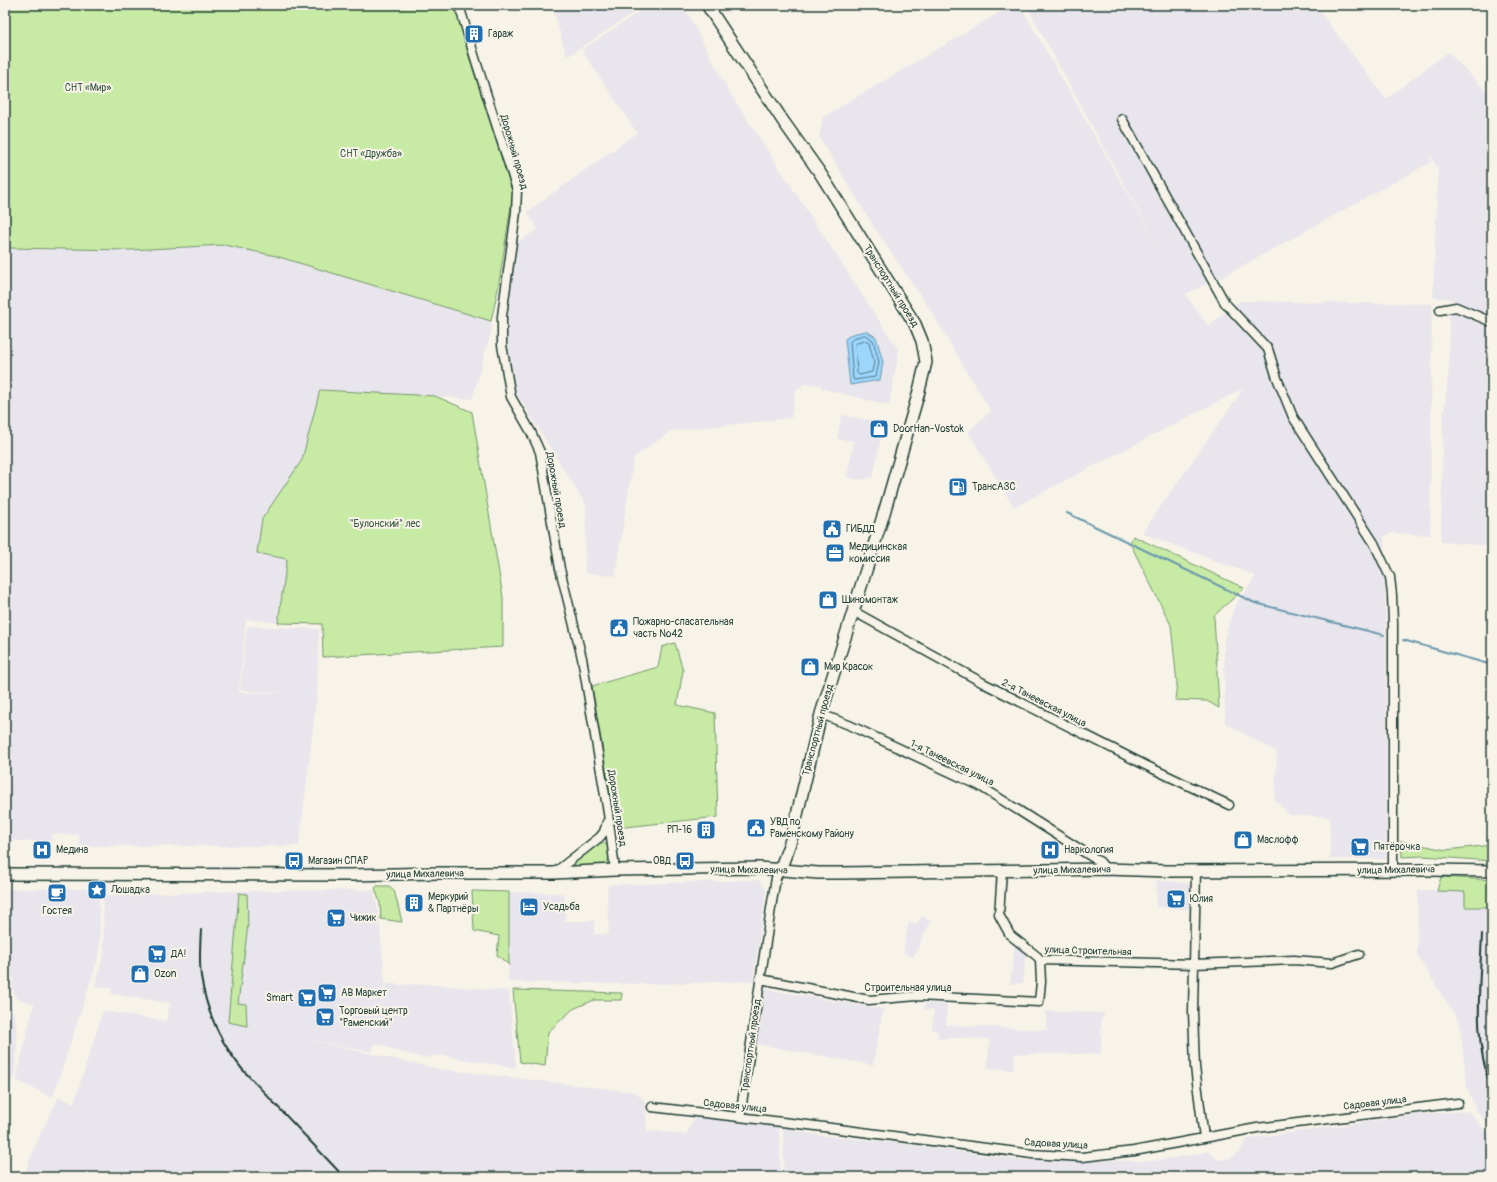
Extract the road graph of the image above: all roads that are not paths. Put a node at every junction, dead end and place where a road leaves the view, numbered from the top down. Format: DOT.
graph roads {
  1 [pos="459,5"];
  2 [pos="707,5"];
  3 [pos="1122,119"];
  4 [pos="1440,310"];
  5 [pos="1492,322"];
  6 [pos="853,611"];
  7 [pos="821,714"];
  8 [pos="1229,805"];
  9 [pos="608,814"];
  10 [pos="615,870"];
  11 [pos="780,870"];
  12 [pos="1106,870"];
  13 [pos="1196,870"];
  14 [pos="1002,871"];
  15 [pos="1393,871"];
  16 [pos="1492,871"];
  17 [pos="554,873"];
  18 [pos="5,874"];
  19 [pos="1359,954"];
  20 [pos="1040,960"];
  21 [pos="1194,964"];
  22 [pos="760,979"];
  23 [pos="1458,1104"];
  24 [pos="652,1107"];
  25 [pos="740,1117"];
  26 [pos="1204,1138"];
  1 -- 9 [label="street, Дорожный проезд"];
  2 -- 6 [label="main road, Транспортный проезд"];
  3 -- 15 [label="street"];
  4 -- 5 [label="street"];
  6 -- 7 [label="main road, Транспортный проезд"];
  6 -- 8 [label="street, 2-я Танеевская улица"];
  7 -- 11 [label="main road, Транспортный проезд"];
  7 -- 12 [label="street, 1-я Танеевская улица"];
  9 -- 10 [label="street, Дорожный проезд"];
  9 -- 17 [label="street"];
  10 -- 11 [label="main road, улица Михалевича"];
  10 -- 17 [label="main road, улица Михалевича"];
  11 -- 14 [label="main road, улица Михалевича"];
  11 -- 22 [label="street, Транспортный проезд"];
  12 -- 13 [label="main road, улица Михалевича"];
  12 -- 14 [label="main road, улица Михалевича"];
  13 -- 15 [label="main road, улица Михалевича"];
  13 -- 21 [label="street"];
  14 -- 20 [label="street, улица Строительная"];
  15 -- 16 [label="main road, улица Михалевича"];
  17 -- 18 [label="main road, улица Михалевича"];
  19 -- 21 [label="street, улица Строительная"];
  20 -- 21 [label="street, улица Строительная"];
  20 -- 22 [label="street, Строительная улица"];
  21 -- 26 [label="street"];
  22 -- 25 [label="street, Транспортный проезд"];
  23 -- 26 [label="street, Садовая улица"];
  24 -- 25 [label="street, Садовая улица"];
  25 -- 26 [label="street, Садовая улица"];
}
